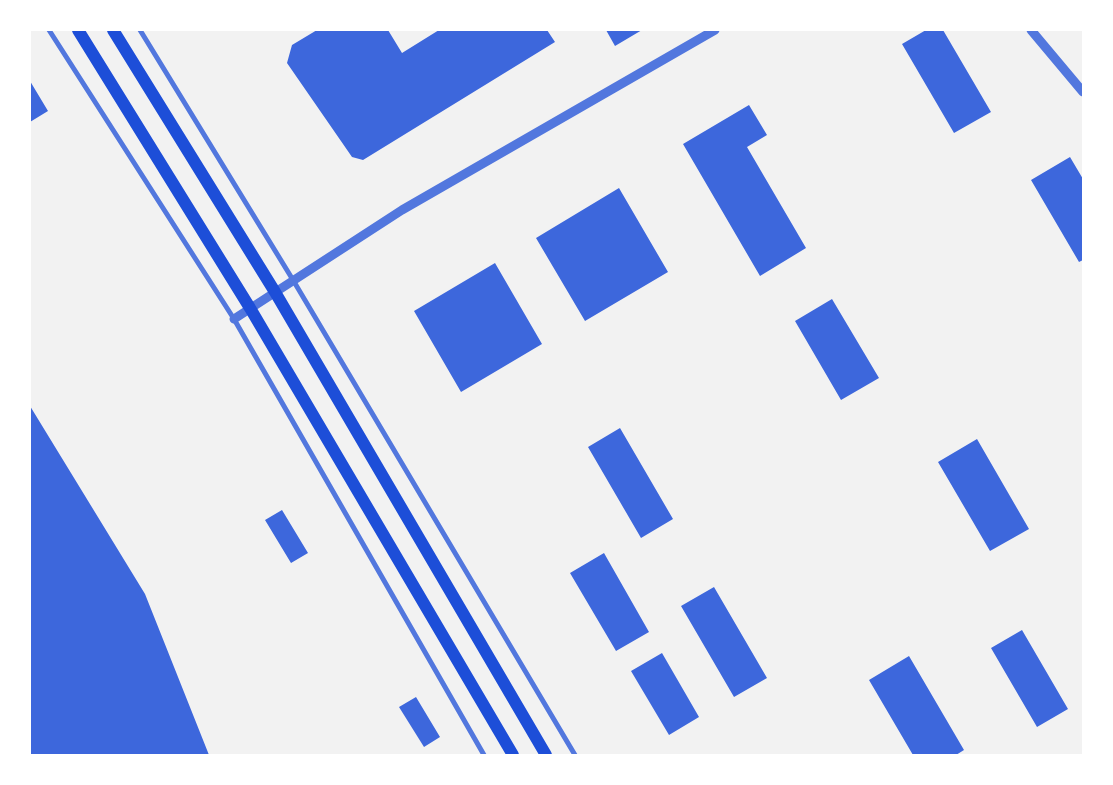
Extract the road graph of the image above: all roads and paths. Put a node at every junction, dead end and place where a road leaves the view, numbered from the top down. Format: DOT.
graph roads {
  1 [pos="50,30"];
  2 [pos="78,30"];
  3 [pos="112,30"];
  4 [pos="140,30"];
  5 [pos="715,30"];
  6 [pos="1031,30"];
  7 [pos="1083,92"];
  8 [pos="293,280"];
  9 [pos="275,292"];
  10 [pos="250,308"];
  11 [pos="234,319"];
  12 [pos="484,755"];
  13 [pos="513,755"];
  14 [pos="546,755"];
  15 [pos="575,755"];
  1 -- 11 [label="street"];
  2 -- 10 [label="main road"];
  3 -- 9 [label="main road"];
  4 -- 8 [label="street"];
  5 -- 8 [label="street"];
  6 -- 7 [label="street"];
  8 -- 9 [label="street"];
  8 -- 15 [label="street"];
  9 -- 10 [label="street"];
  9 -- 14 [label="main road"];
  10 -- 11 [label="street"];
  10 -- 13 [label="main road"];
  11 -- 12 [label="street"];
}
